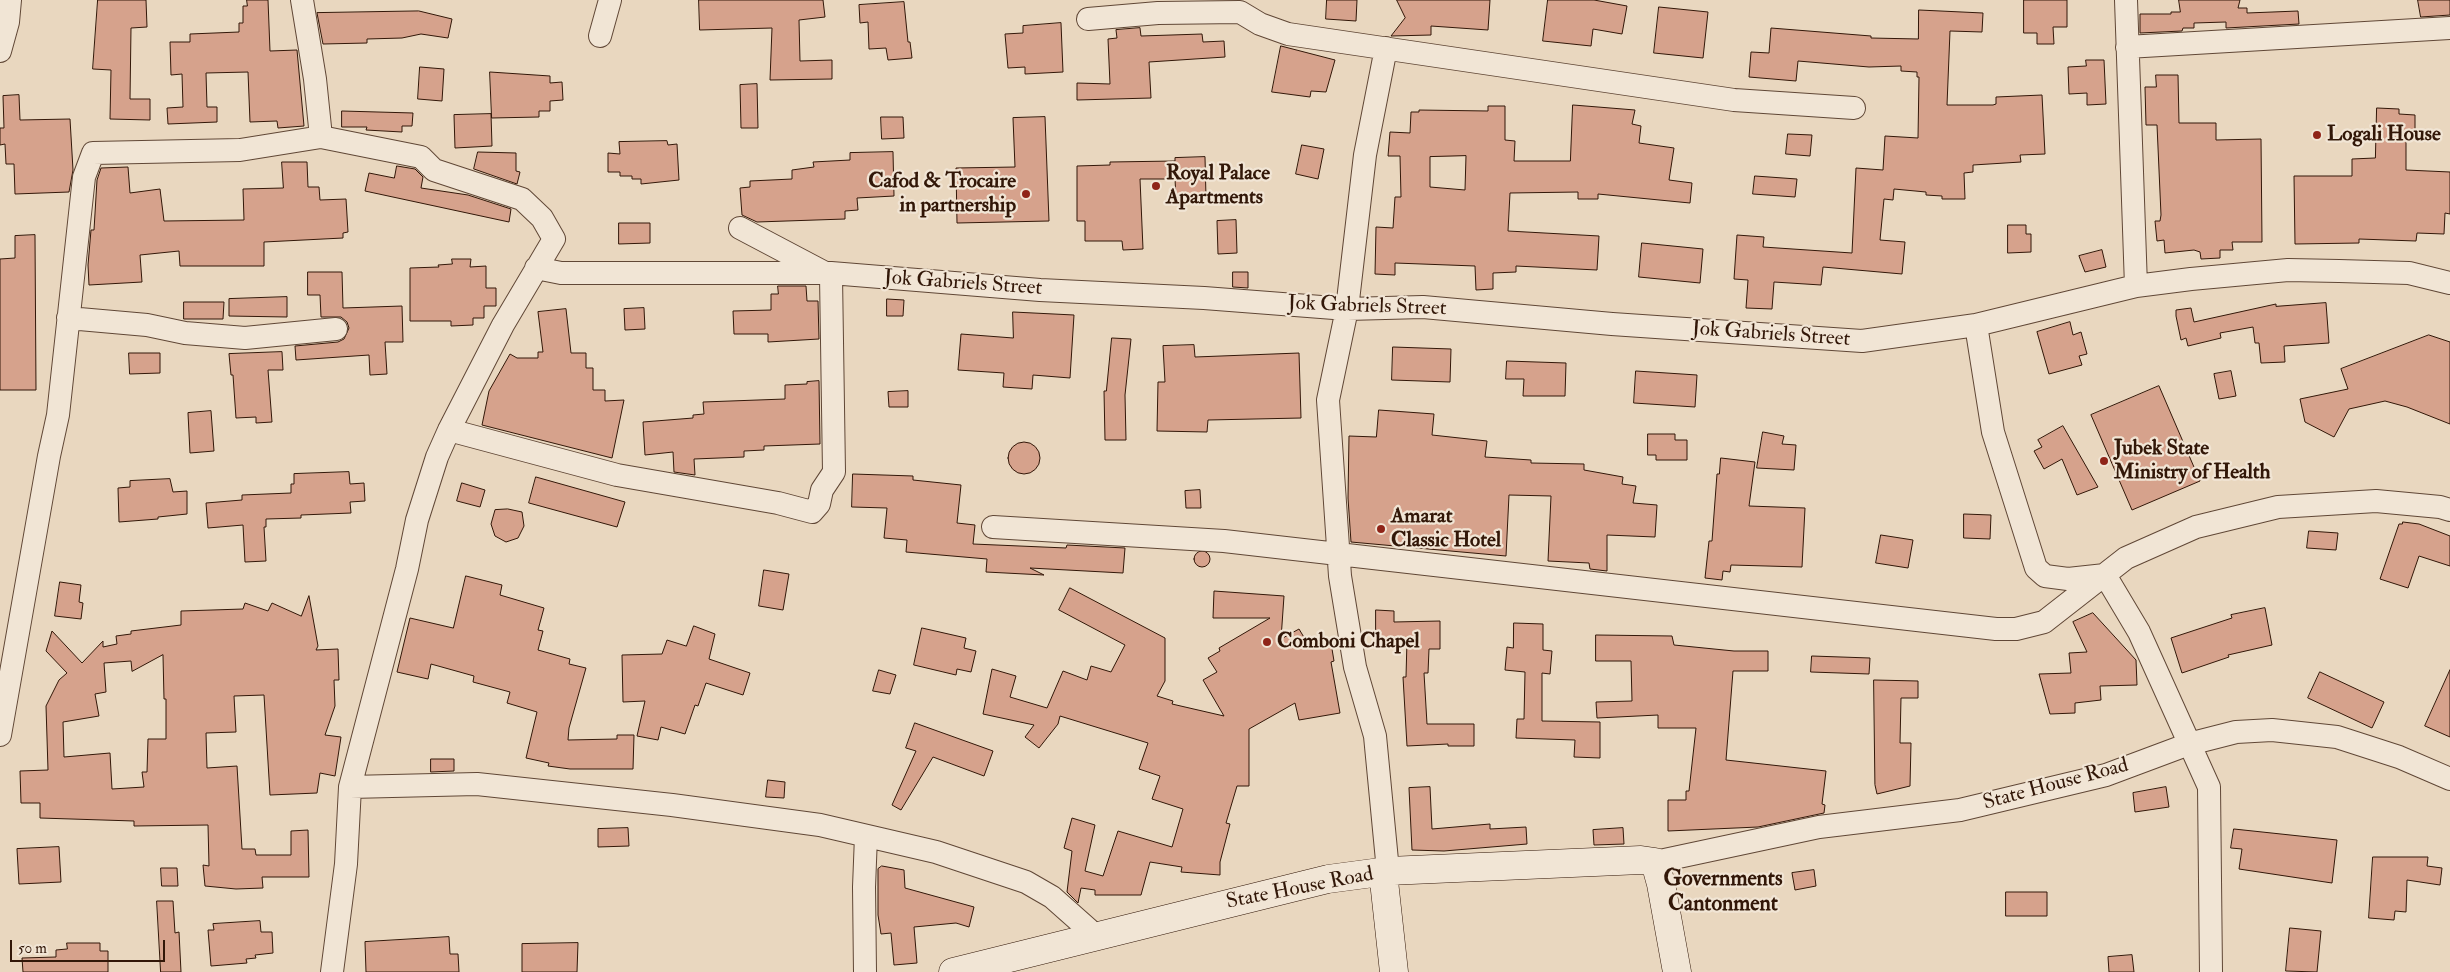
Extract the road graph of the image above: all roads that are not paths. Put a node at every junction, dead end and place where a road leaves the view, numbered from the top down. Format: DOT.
graph roads {
  1 [pos="10,0"];
  2 [pos="302,0"];
  3 [pos="610,0"];
  4 [pos="2126,0"];
  5 [pos="1240,6"];
  6 [pos="1088,19"];
  7 [pos="2450,28"];
  8 [pos="600,36"];
  9 [pos="2126,47"];
  10 [pos="1386,48"];
  11 [pos="0,51"];
  12 [pos="1854,108"];
  13 [pos="321,137"];
  14 [pos="740,228"];
  15 [pos="536,268"];
  16 [pos="2450,283"];
  17 [pos="2136,286"];
  18 [pos="1347,308"];
  19 [pos="68,318"];
  20 [pos="1976,324"];
  21 [pos="336,329"];
  22 [pos="449,430"];
  23 [pos="2450,510"];
  24 [pos="993,527"];
  25 [pos="1339,554"];
  26 [pos="2105,575"];
  27 [pos="0,734"];
  28 [pos="2189,744"];
  29 [pos="2450,779"];
  30 [pos="350,787"];
  31 [pos="866,836"];
  32 [pos="1655,862"];
  33 [pos="1386,872"];
  34 [pos="1096,936"];
  35 [pos="332,972"];
  36 [pos="865,972"];
  37 [pos="953,972"];
  38 [pos="1394,972"];
  39 [pos="1677,972"];
  40 [pos="2211,972"];
  1 -- 11 [label="street"];
  2 -- 13 [label="street"];
  3 -- 8 [label="street"];
  4 -- 9 [label="street"];
  5 -- 6 [label="street"];
  5 -- 10 [label="street"];
  7 -- 9 [label="street"];
  9 -- 17 [label="street"];
  10 -- 12 [label="street"];
  10 -- 18 [label="street"];
  13 -- 15 [label="street"];
  13 -- 19 [label="street"];
  14 -- 22 [label="street"];
  15 -- 18 [label="street, Jok Gabriels Street"];
  15 -- 22 [label="street"];
  16 -- 17 [label="street, Jok Gabriels Street"];
  17 -- 20 [label="street, Jok Gabriels Street"];
  18 -- 20 [label="street, Jok Gabriels Street"];
  18 -- 25 [label="street"];
  19 -- 21 [label="street"];
  19 -- 27 [label="street"];
  20 -- 26 [label="street"];
  22 -- 30 [label="street"];
  23 -- 26 [label="street"];
  24 -- 25 [label="street"];
  25 -- 26 [label="street"];
  25 -- 33 [label="street"];
  26 -- 28 [label="street"];
  28 -- 29 [label="street, State House Road"];
  28 -- 32 [label="street, State House Road"];
  28 -- 40 [label="street"];
  30 -- 31 [label="street"];
  30 -- 35 [label="street"];
  31 -- 34 [label="street"];
  31 -- 36 [label="street"];
  32 -- 33 [label="main road, State House Road"];
  32 -- 39 [label="main road"];
  33 -- 34 [label="main road, State House Road"];
  33 -- 38 [label="main road"];
  34 -- 37 [label="main road, State House Road"];
}
